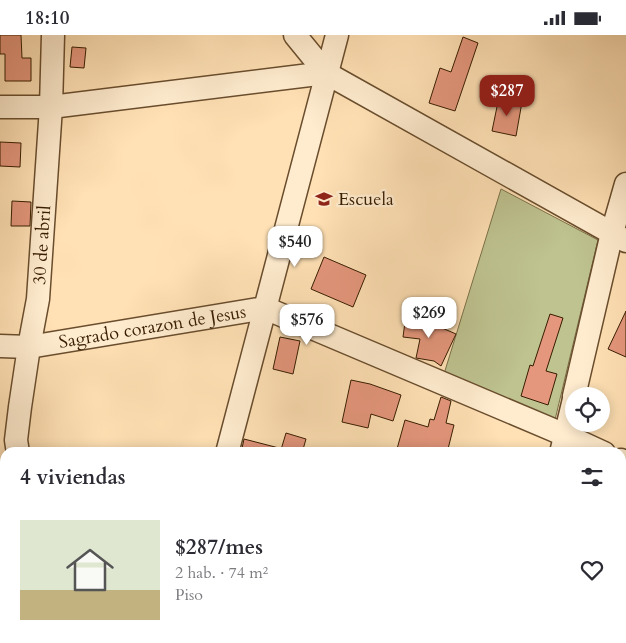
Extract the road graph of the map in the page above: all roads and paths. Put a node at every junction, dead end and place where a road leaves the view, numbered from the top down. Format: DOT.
graph roads {
  1 [pos="53,35"];
  2 [pos="295,35"];
  3 [pos="337,35"];
  4 [pos="326,73"];
  5 [pos="0,107"];
  6 [pos="51,107"];
  7 [pos="626,184"];
  8 [pos="619,237"];
  9 [pos="265,308"];
  10 [pos="0,346"];
  11 [pos="29,347"];
  12 [pos="577,387"];
  13 [pos="563,444"];
  14 [pos="17,447"];
  15 [pos="229,447"];
  16 [pos="577,447"];
  1 -- 6 [label="street, 30 de abril"];
  2 -- 4 [label="street"];
  3 -- 4 [label="street"];
  4 -- 6 [label="street"];
  4 -- 8 [label="street"];
  4 -- 9 [label="street"];
  5 -- 6 [label="street"];
  6 -- 11 [label="street, 30 de abril"];
  7 -- 8 [label="street"];
  8 -- 12 [label="street"];
  9 -- 11 [label="street, Sagrado corazon de Jesus"];
  9 -- 13 [label="street, Sagrado corazon de Jesus"];
  9 -- 15 [label="street"];
  10 -- 11 [label="street, Sagrado corazon de Jesus"];
  11 -- 14 [label="street, 30 de abril"];
  13 -- 16 [label="street, Sagrado corazon de Jesus"];
}
